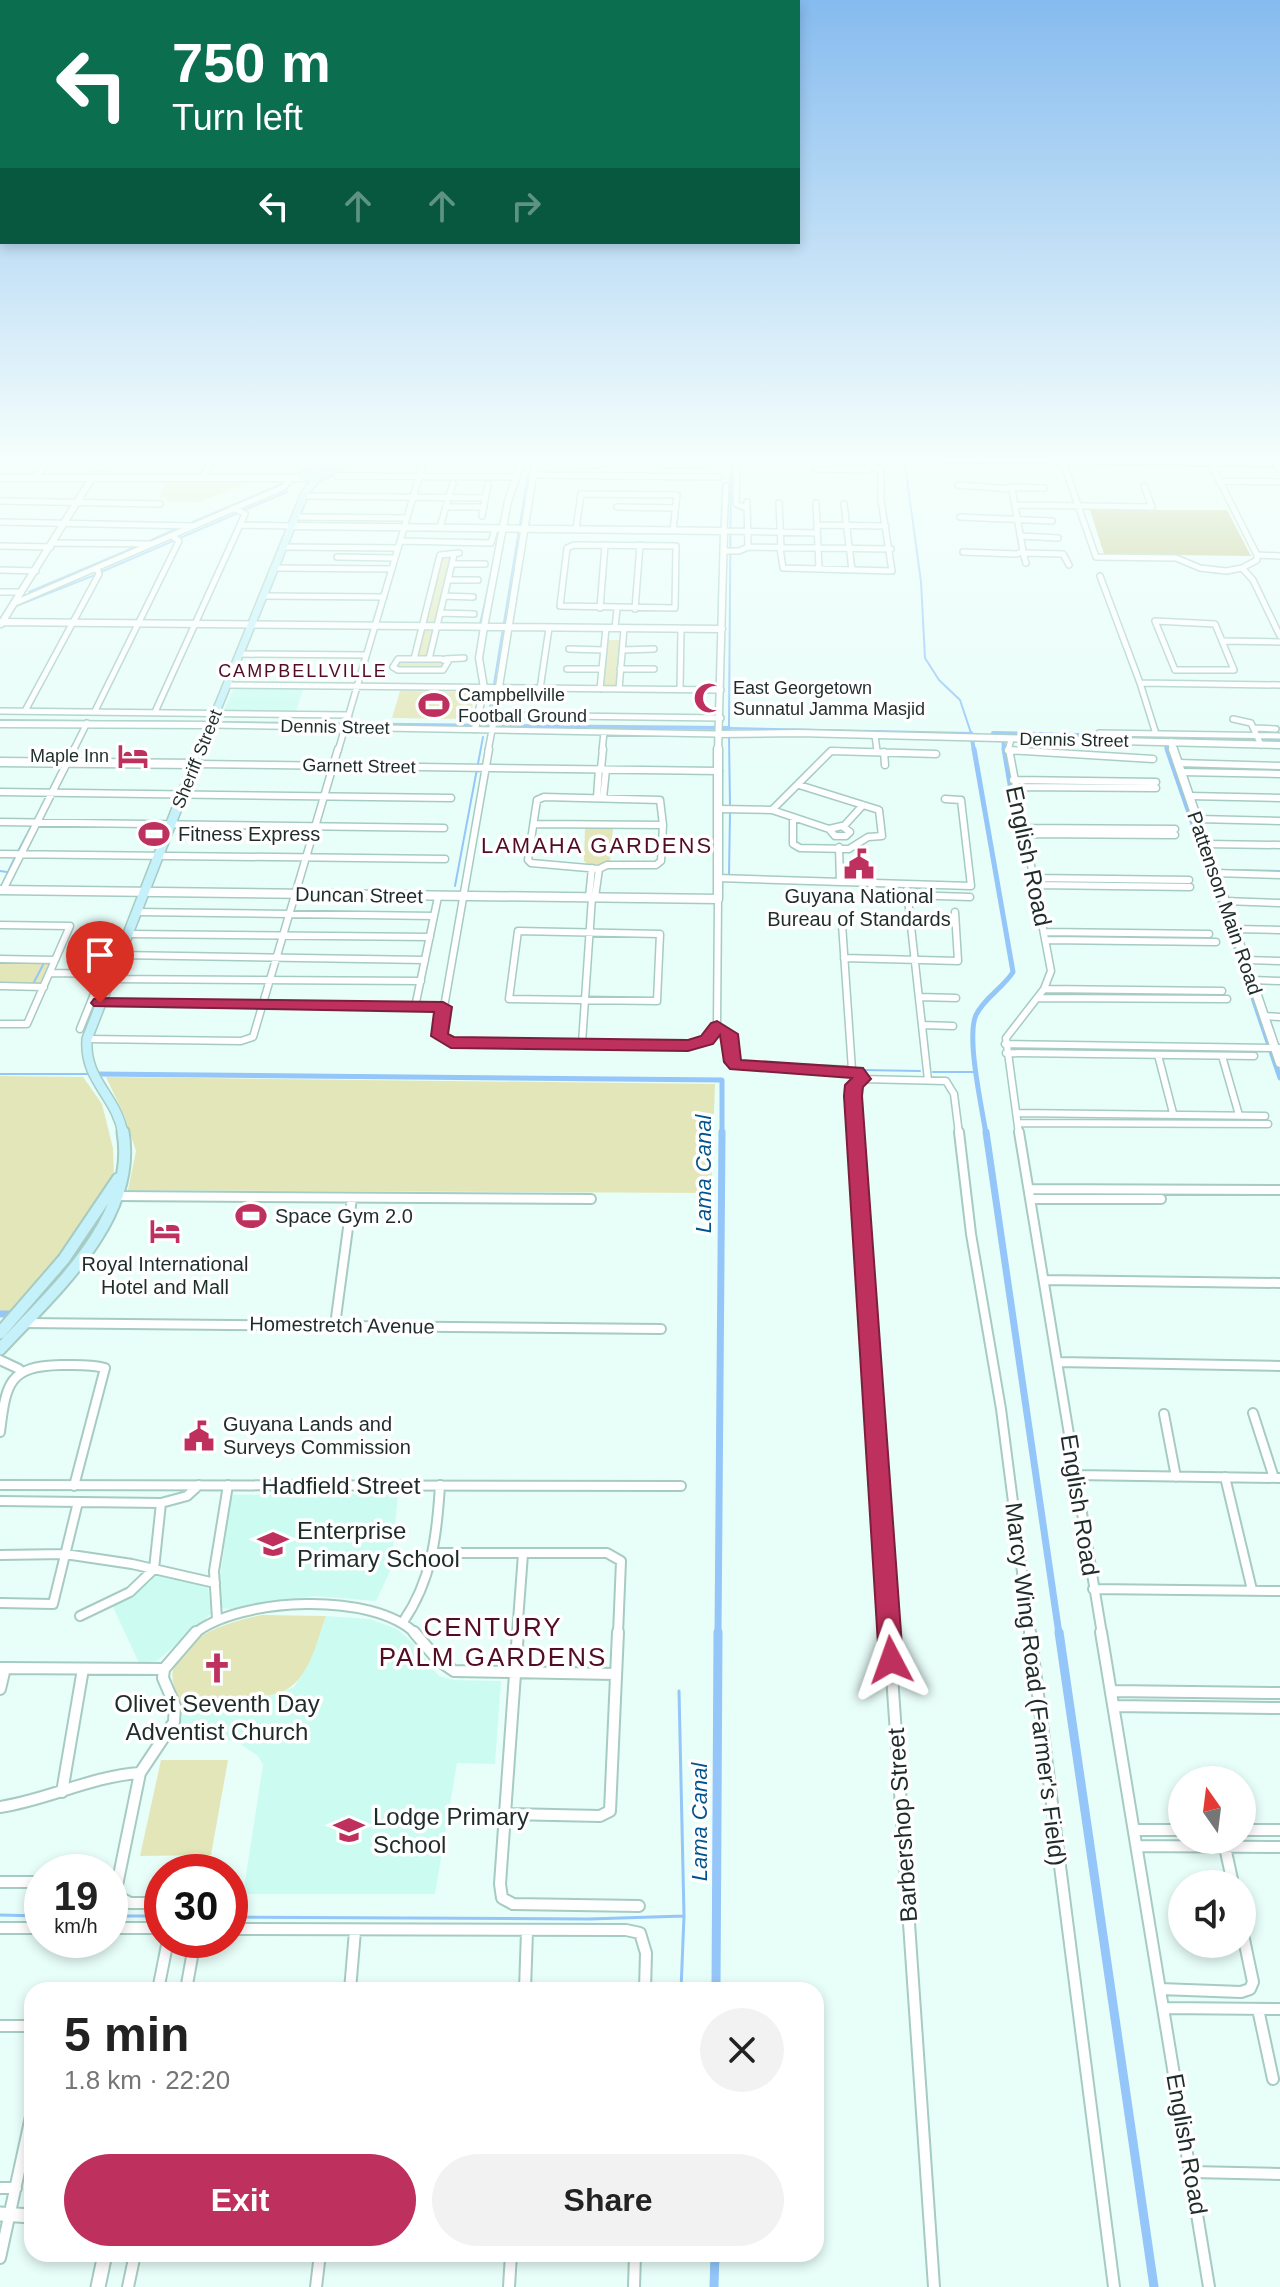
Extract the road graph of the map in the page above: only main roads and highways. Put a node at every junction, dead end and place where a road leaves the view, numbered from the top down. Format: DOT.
graph roads {
  1 [pos="278,564"];
  2 [pos="113,1196"];
  3 [pos="5,1322"];
  4 [pos="24,1323"];
  5 [pos="0,1333"];
  6 [pos="0,1349"];
  1 -- 2 [label="main road, Sheriff Street"];
  2 -- 3 [label="main road"];
  2 -- 4 [label="main road"];
  3 -- 4 [label="main road"];
  3 -- 5 [label="main road"];
  4 -- 6 [label="main road"];
}
